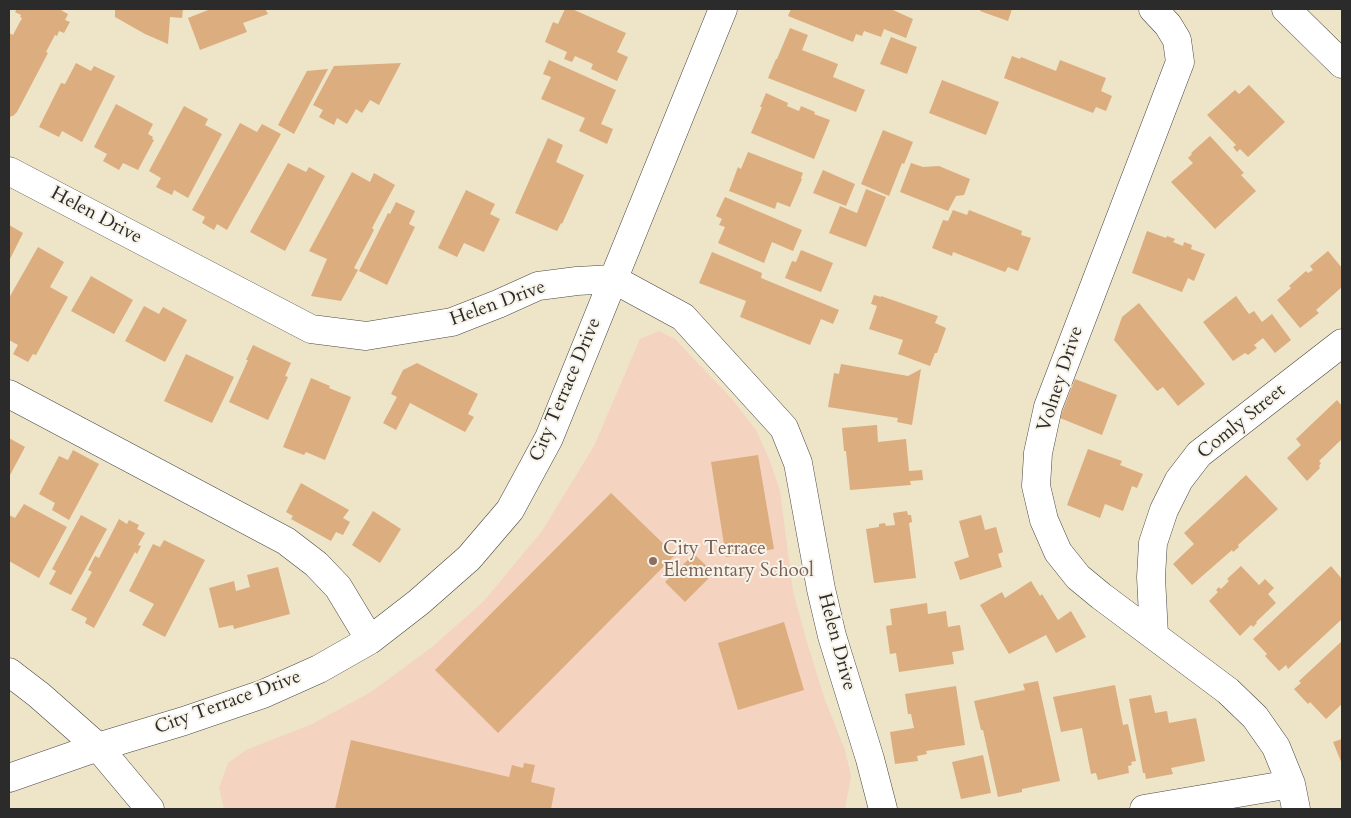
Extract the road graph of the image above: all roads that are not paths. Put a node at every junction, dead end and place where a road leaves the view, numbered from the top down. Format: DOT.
graph roads {
  1 [pos="722,9"];
  2 [pos="1153,9"];
  3 [pos="1286,9"];
  4 [pos="1342,64"];
  5 [pos="9,171"];
  6 [pos="613,279"];
  7 [pos="1342,343"];
  8 [pos="9,394"];
  9 [pos="1154,635"];
  10 [pos="370,640"];
  11 [pos="9,672"];
  12 [pos="98,747"];
  13 [pos="9,778"];
  14 [pos="1293,797"];
  15 [pos="150,809"];
  16 [pos="883,809"];
  17 [pos="1144,809"];
  1 -- 6 [label="street, City Terrace Drive"];
  2 -- 9 [label="street, Volney Drive"];
  3 -- 4 [label="street"];
  5 -- 6 [label="street, Helen Drive"];
  6 -- 10 [label="street, City Terrace Drive"];
  6 -- 16 [label="street, Helen Drive"];
  7 -- 9 [label="street, Comly Street"];
  8 -- 10 [label="street"];
  9 -- 14 [label="street, Volney Drive"];
  10 -- 12 [label="street, City Terrace Drive"];
  11 -- 12 [label="street"];
  12 -- 13 [label="street, City Terrace Drive"];
  12 -- 15 [label="street"];
  14 -- 17 [label="street"];
}
